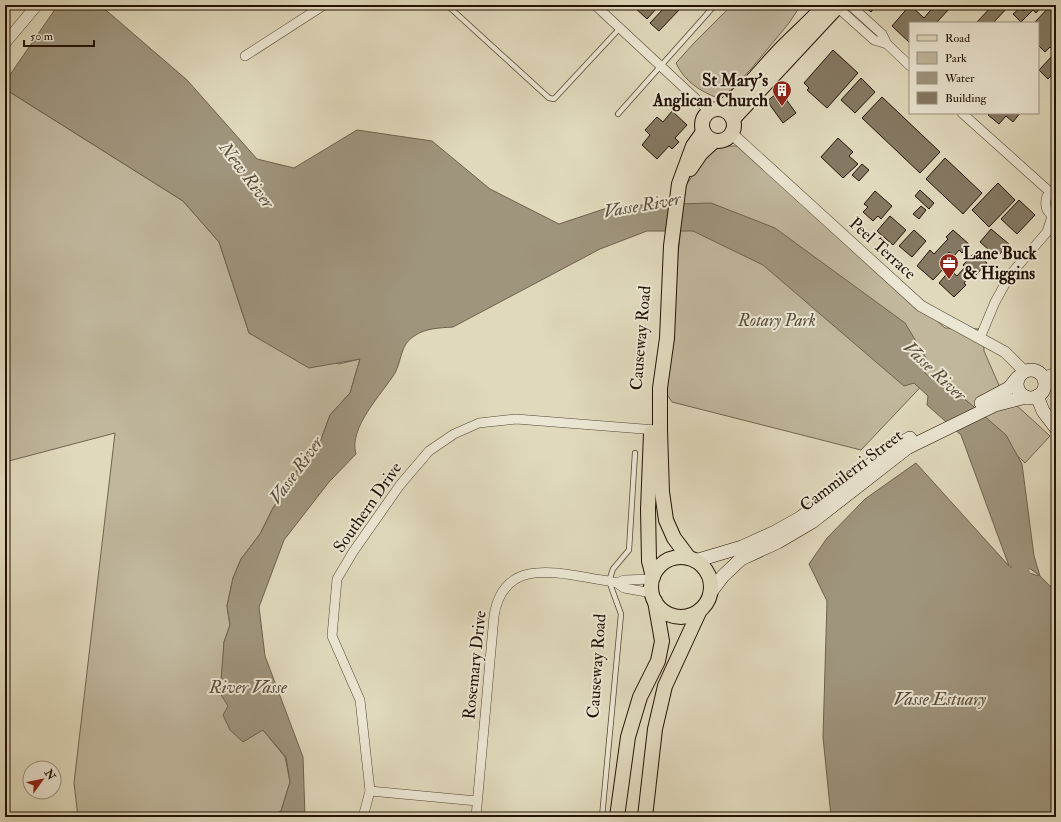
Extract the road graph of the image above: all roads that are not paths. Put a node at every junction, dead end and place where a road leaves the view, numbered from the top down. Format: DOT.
graph roads {
  1 [pos="37,5"];
  2 [pos="324,5"];
  3 [pos="447,5"];
  4 [pos="595,5"];
  5 [pos="715,5"];
  6 [pos="811,5"];
  7 [pos="837,5"];
  8 [pos="620,28"];
  9 [pos="798,32"];
  10 [pos="5,43"];
  11 [pos="887,44"];
  12 [pos="245,56"];
  13 [pos="909,65"];
  14 [pos="661,66"];
  15 [pos="713,110"];
  16 [pos="618,114"];
  17 [pos="963,114"];
  18 [pos="732,126"];
  19 [pos="709,136"];
  20 [pos="1053,191"];
  21 [pos="1054,217"];
  22 [pos="980,338"];
  23 [pos="1056,372"];
  24 [pos="1021,375"];
  25 [pos="1043,377"];
  26 [pos="1031,397"];
  27 [pos="986,405"];
  28 [pos="1056,428"];
  29 [pos="656,430"];
  30 [pos="934,430"];
  31 [pos="635,453"];
  32 [pos="692,560"];
  33 [pos="653,578"];
  34 [pos="613,582"];
  35 [pos="710,593"];
  36 [pos="654,597"];
  37 [pos="700,610"];
  38 [pos="370,791"];
  39 [pos="477,801"];
  40 [pos="363,817"];
  41 [pos="476,817"];
  42 [pos="602,817"];
  43 [pos="617,817"];
  44 [pos="645,817"];
  1 -- 10 [label="street"];
  2 -- 12 [label="street"];
  3 -- 8 [label="lane"];
  4 -- 8 [label="street"];
  5 -- 14 [label="lane"];
  6 -- 9 [label="main road"];
  7 -- 9 [label="main road"];
  7 -- 11 [label="street"];
  7 -- 11 [label="street"];
  7 -- 18 [label="main road"];
  8 -- 14 [label="street"];
  9 -- 15 [label="main road"];
  11 -- 13 [label="street"];
  14 -- 15 [label="street"];
  14 -- 16 [label="lane"];
  15 -- 18 [label="main road"];
  15 -- 19 [label="main road"];
  17 -- 20 [label="street"];
  18 -- 19 [label="main road"];
  18 -- 22 [label="street, Peel Terrace"];
  19 -- 29 [label="main road, Causeway Road"];
  20 -- 21 [label="street"];
  21 -- 22 [label="street"];
  22 -- 24 [label="street, Peel Terrace"];
  23 -- 25 [label="street"];
  24 -- 25 [label="main road"];
  24 -- 26 [label="main road"];
  24 -- 27 [label="main road, Cammilerri Street"];
  25 -- 26 [label="main road"];
  26 -- 27 [label="main road, Cammilerri Street"];
  26 -- 28 [label="main road"];
  27 -- 30 [label="main road, Cammilerri Street"];
  29 -- 32 [label="main road, Causeway Road"];
  29 -- 33 [label="main road, Causeway Road"];
  29 -- 38 [label="street, Southern Drive"];
  30 -- 32 [label="main road, Cammilerri Street"];
  30 -- 35 [label="main road, Cammilerri Street"];
  31 -- 34 [label="lane"];
  32 -- 33 [label="main road"];
  32 -- 35 [label="main road"];
  33 -- 34 [label="street, Rosemary Drive"];
  33 -- 36 [label="main road"];
  34 -- 36 [label="street, Rosemary Drive"];
  34 -- 39 [label="street, Rosemary Drive"];
  34 -- 42 [label="lane, Causeway Road"];
  35 -- 37 [label="main road"];
  36 -- 37 [label="main road"];
  36 -- 43 [label="main road"];
  37 -- 44 [label="main road"];
  38 -- 39 [label="street"];
  38 -- 40 [label="street, Southern Drive"];
  39 -- 41 [label="street, Rosemary Drive"];
}
